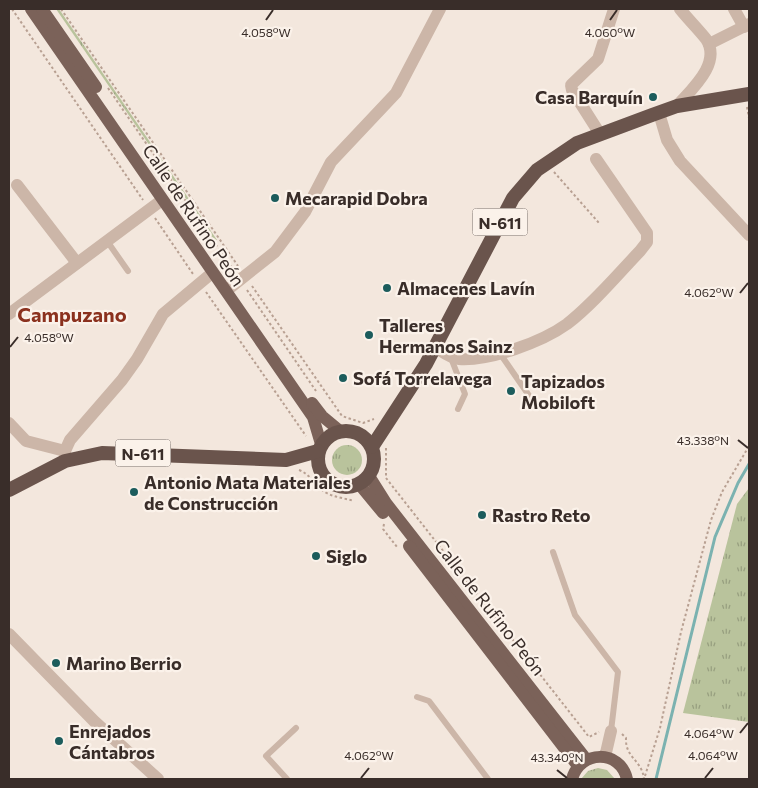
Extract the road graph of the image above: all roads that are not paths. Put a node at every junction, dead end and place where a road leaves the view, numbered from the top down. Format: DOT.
graph roads {
  1 [pos="31,9"];
  2 [pos="42,9"];
  3 [pos="440,9"];
  4 [pos="614,9"];
  5 [pos="680,9"];
  6 [pos="734,9"];
  7 [pos="746,26"];
  8 [pos="709,44"];
  9 [pos="749,94"];
  10 [pos="677,106"];
  11 [pos="659,113"];
  12 [pos="600,134"];
  13 [pos="596,159"];
  14 [pos="17,185"];
  15 [pos="162,200"];
  16 [pos="749,235"];
  17 [pos="107,241"];
  18 [pos="77,263"];
  19 [pos="128,271"];
  20 [pos="212,273"];
  21 [pos="239,281"];
  22 [pos="9,314"];
  23 [pos="435,347"];
  24 [pos="500,355"];
  25 [pos="451,357"];
  26 [pos="530,398"];
  27 [pos="458,409"];
  28 [pos="393,413"];
  29 [pos="9,423"];
  30 [pos="340,431"];
  31 [pos="361,434"];
  32 [pos="379,445"];
  33 [pos="316,446"];
  34 [pos="65,456"];
  35 [pos="286,460"];
  36 [pos="320,470"];
  37 [pos="364,480"];
  38 [pos="9,490"];
  39 [pos="553,552"];
  40 [pos="9,634"];
  41 [pos="417,697"];
  42 [pos="296,728"];
  43 [pos="611,730"];
  44 [pos="605,757"];
  45 [pos="582,763"];
  46 [pos="158,779"];
  47 [pos="287,779"];
  48 [pos="488,779"];
  49 [pos="572,779"];
  50 [pos="627,779"];
  1 -- 15 [label="main road, Calle de Rufino Peón"];
  2 -- 21 [label="main road, Calle de Rufino Peón"];
  3 -- 21 [label="street"];
  4 -- 12 [label="street"];
  5 -- 8 [label="street"];
  6 -- 7 [label="street"];
  7 -- 8 [label="street"];
  8 -- 10 [label="street"];
  9 -- 10 [label="highway, N-611"];
  10 -- 11 [label="highway, N-611"];
  11 -- 12 [label="highway, N-611"];
  11 -- 16 [label="street"];
  12 -- 23 [label="highway, N-611"];
  13 -- 24 [label="street"];
  14 -- 18 [label="street"];
  15 -- 17 [label="street"];
  15 -- 20 [label="main road, Calle de Rufino Peón"];
  17 -- 18 [label="street"];
  17 -- 19 [label="lane"];
  18 -- 22 [label="street"];
  20 -- 33 [label="main road, Calle de Rufino Peón"];
  20 -- 34 [label="street"];
  21 -- 30 [label="main road, Calle de Rufino Peón"];
  23 -- 25 [label="street"];
  23 -- 28 [label="highway, N-611"];
  24 -- 25 [label="street"];
  24 -- 26 [label="lane"];
  25 -- 27 [label="lane"];
  28 -- 31 [label="highway, N-611"];
  28 -- 32 [label="highway, N-611"];
  29 -- 34 [label="street"];
  30 -- 31 [label="highway"];
  30 -- 33 [label="highway, N-611"];
  31 -- 32 [label="highway"];
  32 -- 37 [label="highway, N-611"];
  33 -- 35 [label="highway, N-611"];
  33 -- 36 [label="highway"];
  34 -- 35 [label="highway, N-611"];
  34 -- 38 [label="highway, N-611"];
  35 -- 36 [label="highway, N-611"];
  36 -- 37 [label="highway, N-611"];
  37 -- 45 [label="main road, Calle de Rufino Peón"];
  39 -- 43 [label="lane"];
  40 -- 46 [label="street"];
  41 -- 48 [label="lane"];
  42 -- 47 [label="lane"];
  43 -- 44 [label="street"];
  44 -- 45 [label="main road"];
  44 -- 50 [label="main road"];
  45 -- 49 [label="main road"];
}
